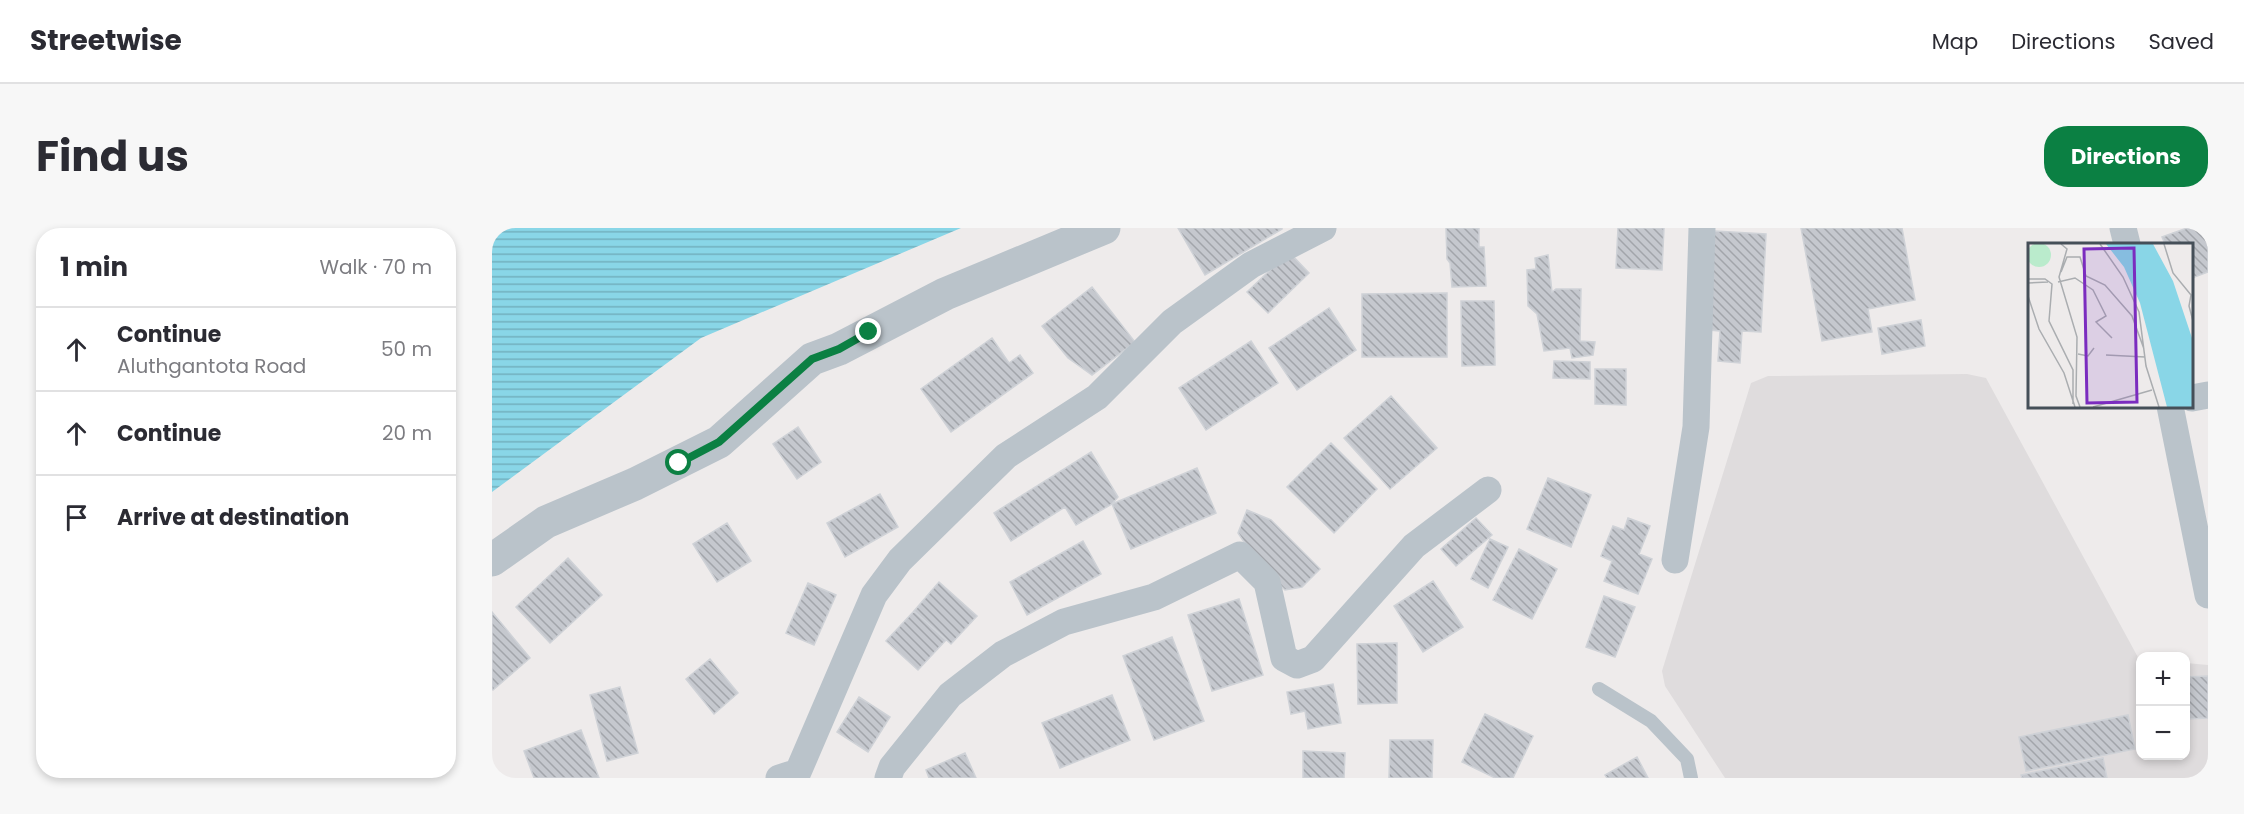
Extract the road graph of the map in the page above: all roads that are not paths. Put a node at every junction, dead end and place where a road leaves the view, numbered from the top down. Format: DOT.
graph roads {
  1 [pos="1104,228"];
  2 [pos="1323,228"];
  3 [pos="1702,228"];
  4 [pos="2122,228"];
  5 [pos="2127,243"];
  6 [pos="2208,395"];
  7 [pos="2193,398"];
  8 [pos="2170,408"];
  9 [pos="1488,490"];
  10 [pos="492,560"];
  11 [pos="1675,560"];
  12 [pos="2208,595"];
  13 [pos="1599,689"];
  14 [pos="779,778"];
  15 [pos="888,778"];
  16 [pos="1691,778"];
  1 -- 10 [label="street"];
  2 -- 14 [label="street"];
  3 -- 11 [label="street"];
  4 -- 5 [label="street"];
  6 -- 7 [label="street"];
  8 -- 12 [label="street"];
  9 -- 15 [label="street"];
  13 -- 16 [label="lane"];
}
